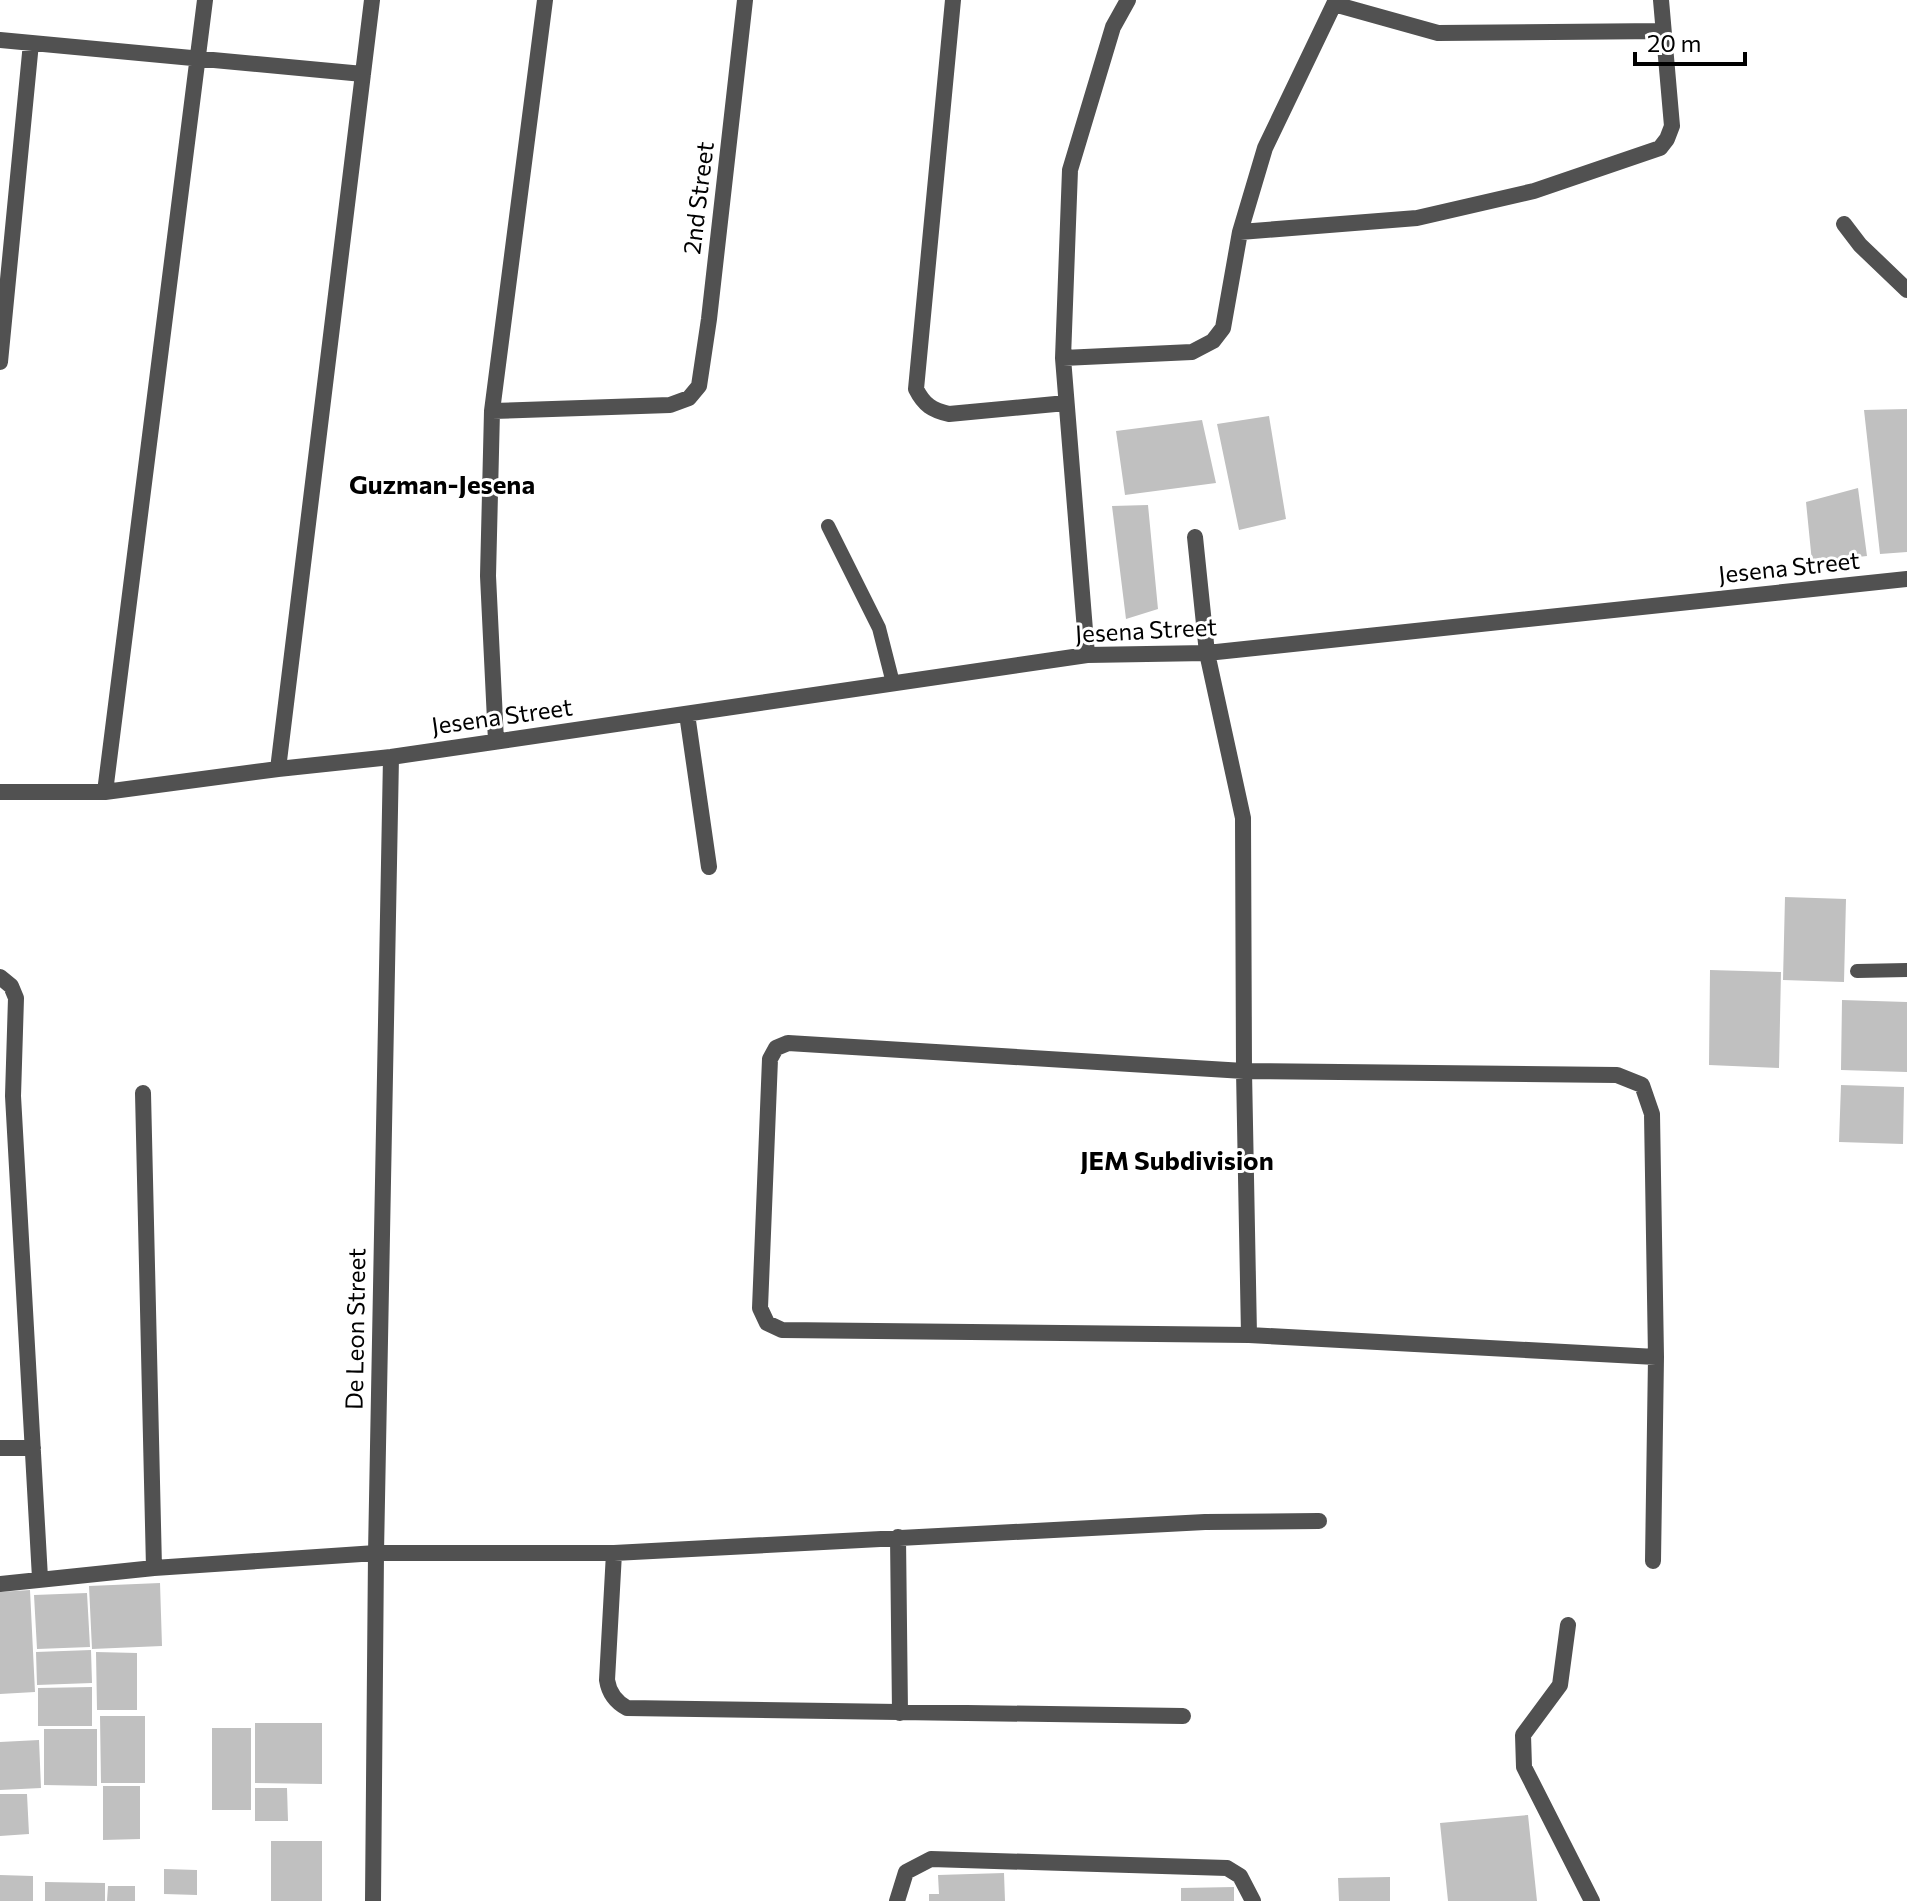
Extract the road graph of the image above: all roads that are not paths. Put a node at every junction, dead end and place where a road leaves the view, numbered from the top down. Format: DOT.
graph roads {
  1 [pos="205,0"];
  2 [pos="372,0"];
  3 [pos="545,0"];
  4 [pos="745,0"];
  5 [pos="953,0"];
  6 [pos="1128,0"];
  7 [pos="1661,0"];
  8 [pos="1335,2"];
  9 [pos="1663,31"];
  10 [pos="0,40"];
  11 [pos="31,43"];
  12 [pos="199,58"];
  13 [pos="363,74"];
  14 [pos="1844,224"];
  15 [pos="1240,232"];
  16 [pos="1907,290"];
  17 [pos="1063,358"];
  18 [pos="0,362"];
  19 [pos="1066,403"];
  20 [pos="492,411"];
  21 [pos="828,526"];
  22 [pos="1195,537"];
  23 [pos="1907,579"];
  24 [pos="1207,653"];
  25 [pos="1087,655"];
  26 [pos="893,683"];
  27 [pos="687,714"];
  28 [pos="496,741"];
  29 [pos="391,757"];
  30 [pos="278,769"];
  31 [pos="0,792"];
  32 [pos="105,792"];
  33 [pos="709,867"];
  34 [pos="1907,970"];
  35 [pos="1857,971"];
  36 [pos="0,977"];
  37 [pos="1244,1071"];
  38 [pos="143,1093"];
  39 [pos="6,1096"];
  40 [pos="1249,1335"];
  41 [pos="1656,1357"];
  42 [pos="0,1448"];
  43 [pos="33,1448"];
  44 [pos="1319,1521"];
  45 [pos="898,1537"];
  46 [pos="376,1553"];
  47 [pos="614,1553"];
  48 [pos="1653,1561"];
  49 [pos="154,1568"];
  50 [pos="40,1578"];
  51 [pos="0,1584"];
  52 [pos="1568,1625"];
  53 [pos="900,1713"];
  54 [pos="1183,1716"];
  55 [pos="373,1901"];
  56 [pos="897,1901"];
  57 [pos="1253,1901"];
  58 [pos="1592,1901"];
  1 -- 12 [label="street"];
  2 -- 13 [label="street"];
  3 -- 20 [label="street"];
  4 -- 20 [label="street, 2nd Street"];
  5 -- 19 [label="street"];
  6 -- 17 [label="street"];
  7 -- 9 [label="street"];
  8 -- 9 [label="street"];
  8 -- 15 [label="street"];
  9 -- 15 [label="street"];
  10 -- 11 [label="street"];
  11 -- 12 [label="street"];
  11 -- 18 [label="street"];
  12 -- 13 [label="street"];
  12 -- 32 [label="street"];
  13 -- 30 [label="street"];
  14 -- 16 [label="street"];
  15 -- 17 [label="street"];
  17 -- 19 [label="street"];
  19 -- 25 [label="street"];
  20 -- 28 [label="street"];
  21 -- 26 [label="lane"];
  22 -- 24 [label="street"];
  23 -- 24 [label="street, Jesena Street"];
  24 -- 25 [label="street, Jesena Street"];
  24 -- 37 [label="street"];
  25 -- 26 [label="street, Jesena Street"];
  26 -- 27 [label="street, Jesena Street"];
  27 -- 28 [label="street, Jesena Street"];
  27 -- 33 [label="street"];
  28 -- 29 [label="street, Jesena Street"];
  29 -- 30 [label="street, Jesena Street"];
  29 -- 46 [label="street, De Leon Street"];
  30 -- 32 [label="street, Jesena Street"];
  31 -- 32 [label="street, Jesena Street"];
  34 -- 35 [label="lane"];
  36 -- 39 [label="street"];
  37 -- 40 [label="street"];
  37 -- 40 [label="street"];
  37 -- 41 [label="street"];
  38 -- 49 [label="street"];
  39 -- 43 [label="street"];
  40 -- 41 [label="street"];
  41 -- 48 [label="street"];
  42 -- 43 [label="street"];
  43 -- 50 [label="street"];
  44 -- 45 [label="street"];
  45 -- 47 [label="street"];
  45 -- 53 [label="street"];
  46 -- 47 [label="street"];
  46 -- 49 [label="street"];
  46 -- 55 [label="street, De Leon Street"];
  47 -- 53 [label="street"];
  49 -- 50 [label="street"];
  50 -- 51 [label="street"];
  52 -- 58 [label="street"];
  53 -- 54 [label="street"];
  56 -- 57 [label="street"];
}
